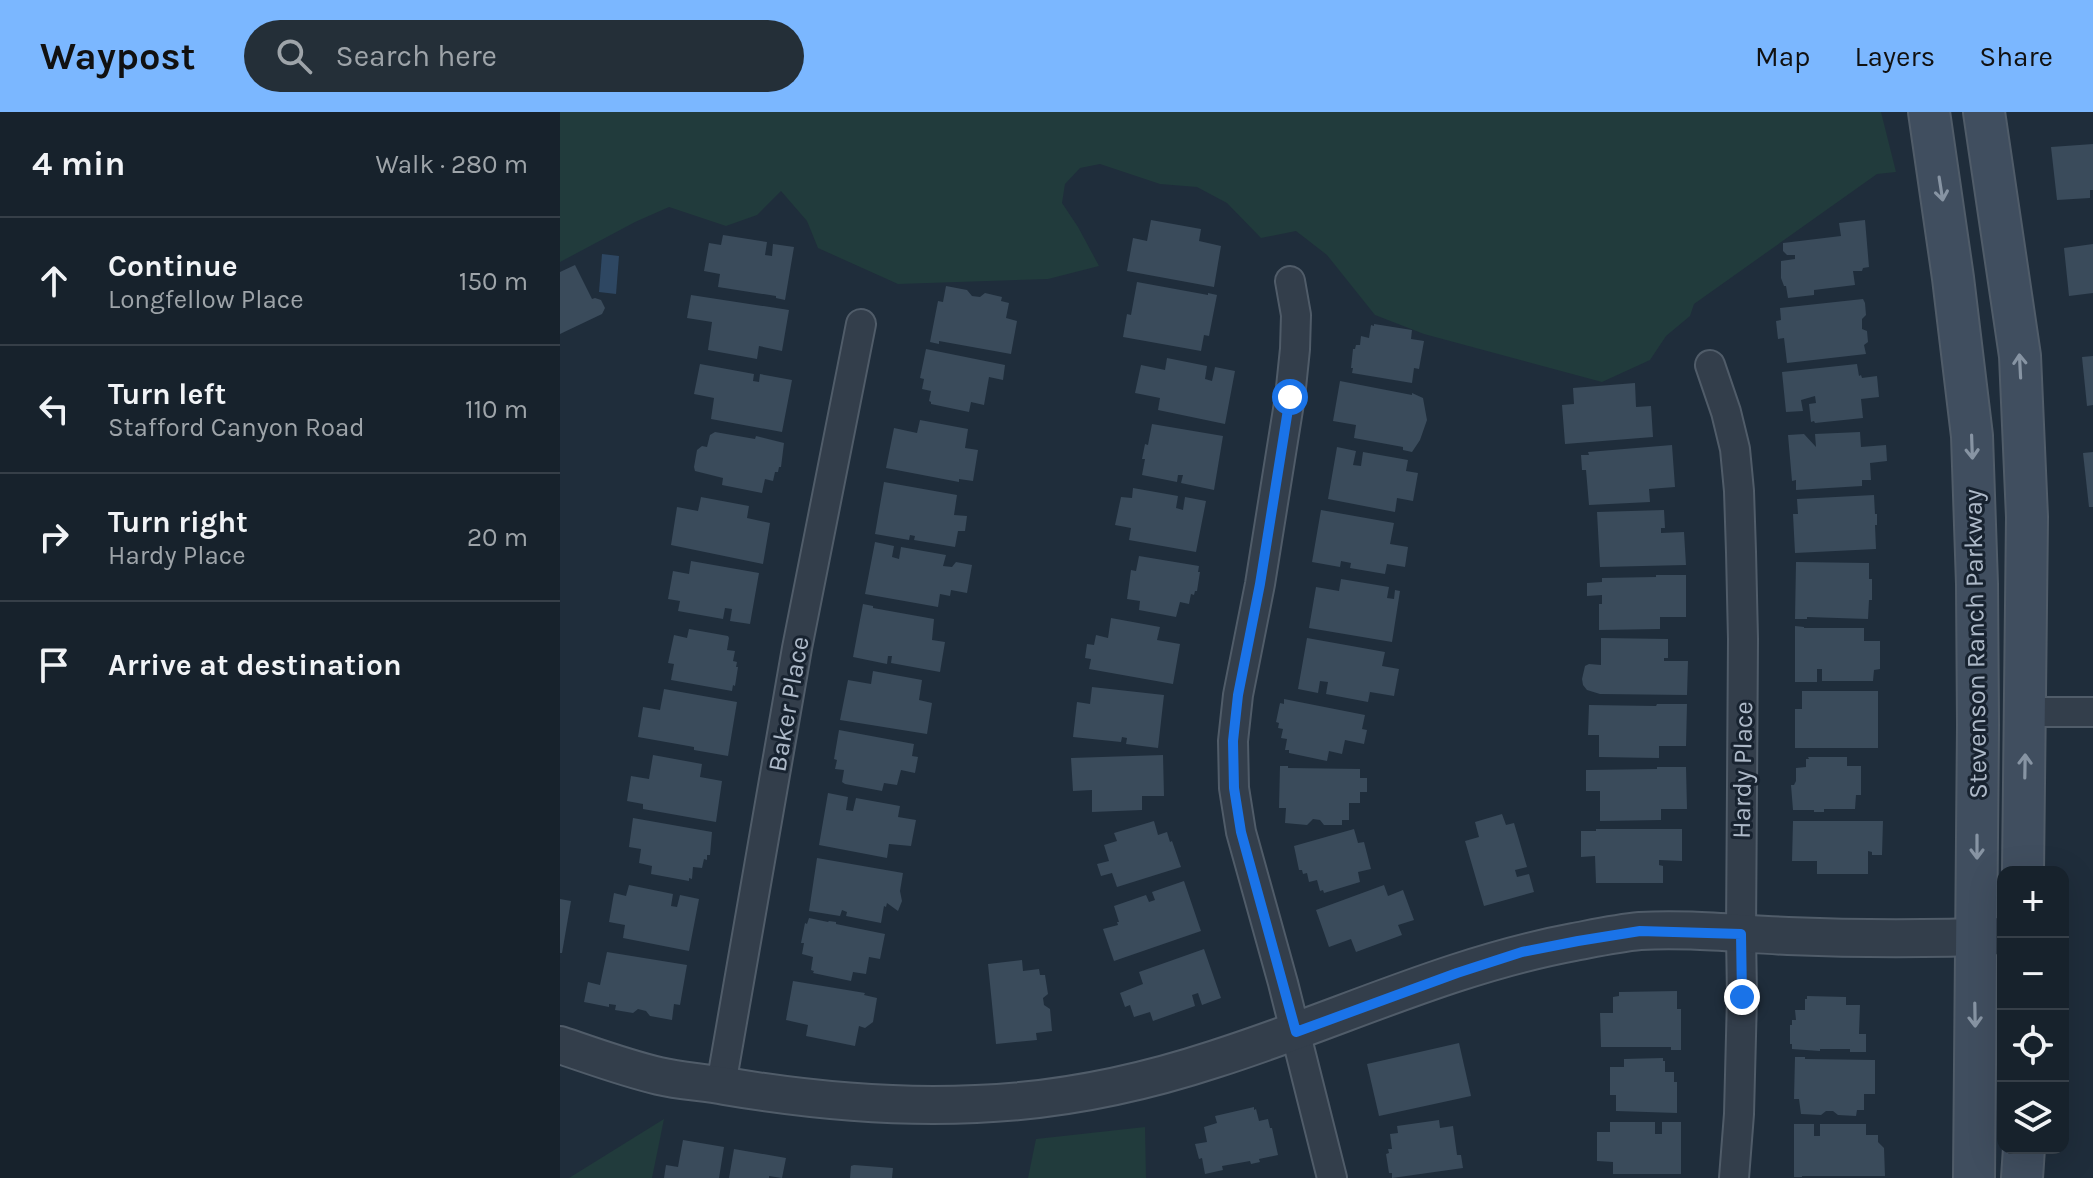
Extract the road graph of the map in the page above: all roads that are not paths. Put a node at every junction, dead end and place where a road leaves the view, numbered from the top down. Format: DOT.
graph roads {
  1 [pos="1929,112"];
  2 [pos="1984,112"];
  3 [pos="1290,281"];
  4 [pos="861,324"];
  5 [pos="1710,365"];
  6 [pos="2025,712"];
  7 [pos="2093,712"];
  8 [pos="2023,866"];
  9 [pos="1741,934"];
  10 [pos="1989,937"];
  11 [pos="1296,1032"];
  12 [pos="560,1045"];
  13 [pos="721,1085"];
  14 [pos="2024,1154"];
  15 [pos="1332,1178"];
  16 [pos="1734,1178"];
  17 [pos="1974,1178"];
  18 [pos="2022,1178"];
  1 -- 10 [label="main road, Stevenson Ranch Parkway, one-way"];
  6 -- 2 [label="main road, Stevenson Ranch Parkway, one-way"];
  3 -- 11 [label="street"];
  4 -- 13 [label="street, Baker Place"];
  5 -- 9 [label="street, Hardy Place"];
  6 -- 7 [label="street"];
  8 -- 6 [label="main road, Stevenson Ranch Parkway, one-way"];
  9 -- 10 [label="street"];
  9 -- 11 [label="street"];
  9 -- 16 [label="street, Hardy Place"];
  10 -- 17 [label="main road, Stevenson Ranch Parkway, one-way"];
  11 -- 13 [label="street"];
  11 -- 15 [label="street"];
  12 -- 13 [label="street"];
  14 -- 18 [label="main road"];
}
